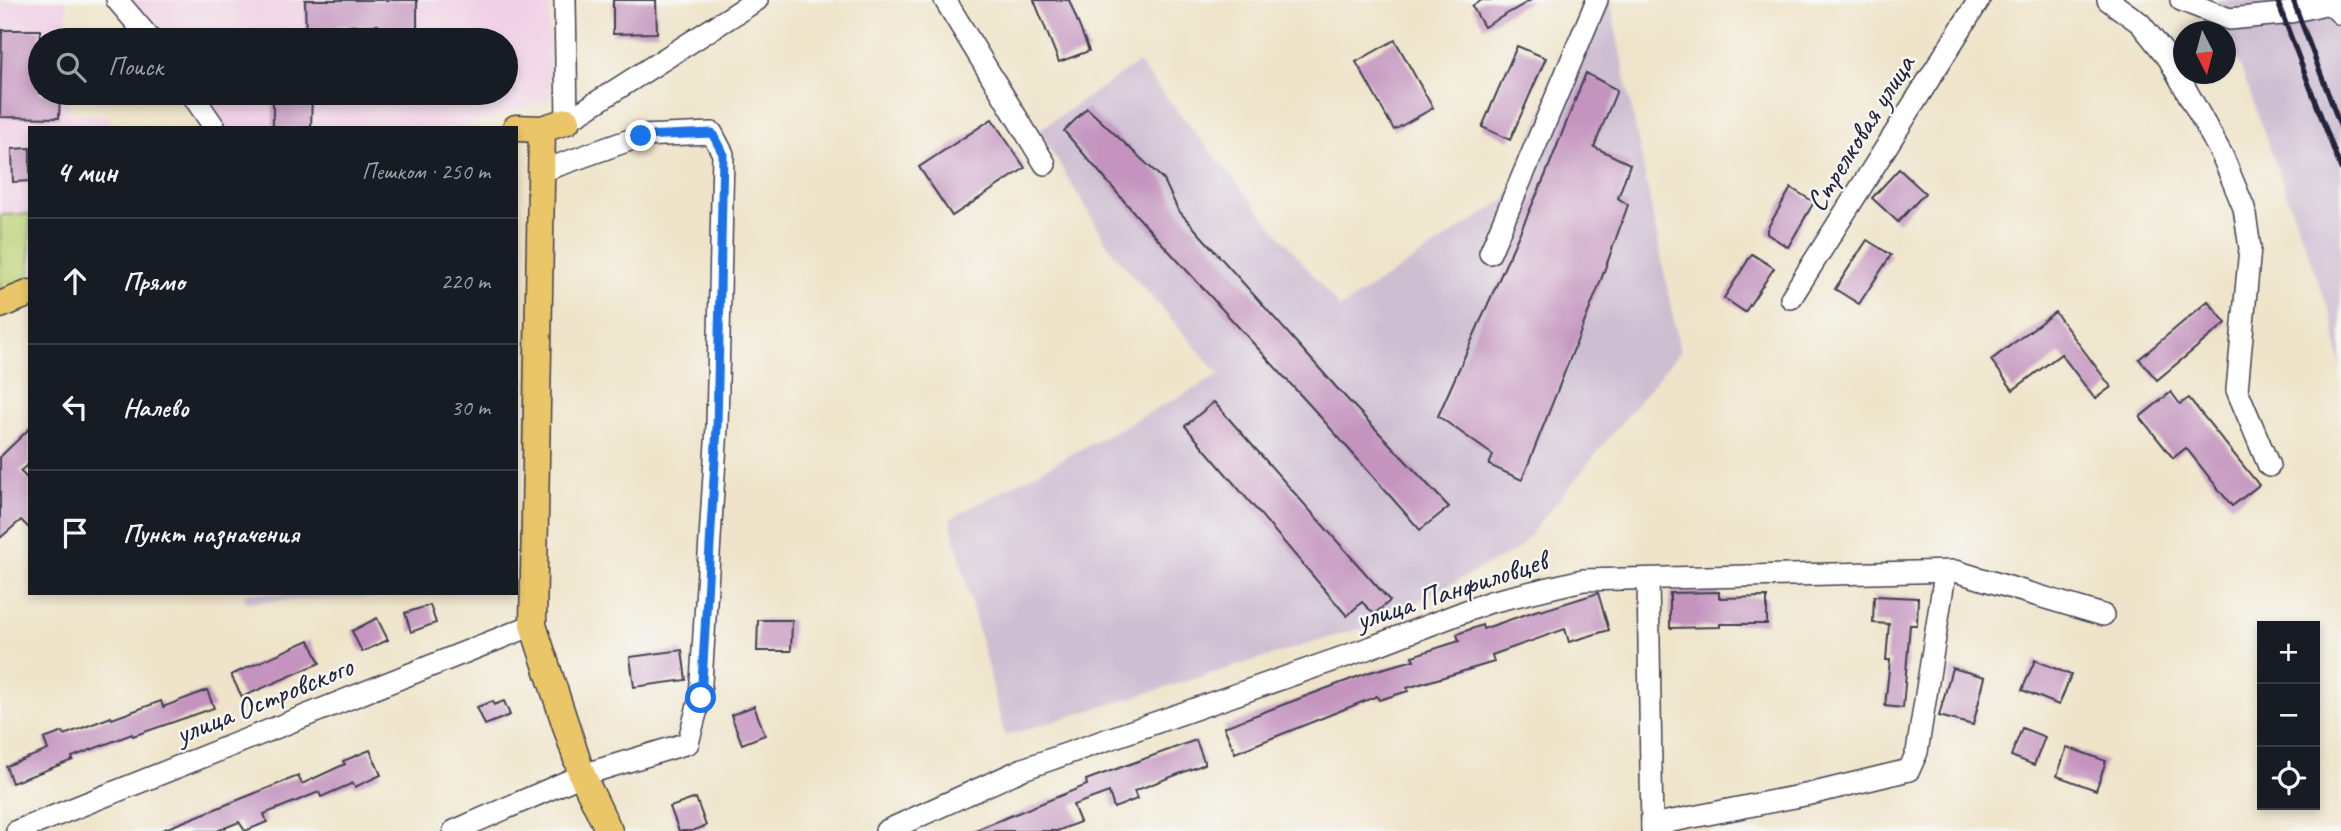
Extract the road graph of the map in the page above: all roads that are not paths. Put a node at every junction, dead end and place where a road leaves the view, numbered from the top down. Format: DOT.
graph roads {
  1 [pos="117,0"];
  2 [pos="565,0"];
  3 [pos="757,0"];
  4 [pos="945,0"];
  5 [pos="1597,0"];
  6 [pos="1979,0"];
  7 [pos="2108,0"];
  8 [pos="2181,0"];
  9 [pos="2341,14"];
  10 [pos="141,28"];
  11 [pos="199,105"];
  12 [pos="567,121"];
  13 [pos="214,126"];
  14 [pos="529,129"];
  15 [pos="1045,164"];
  16 [pos="542,171"];
  17 [pos="1490,253"];
  18 [pos="28,294"];
  19 [pos="1791,298"];
  20 [pos="0,305"];
  21 [pos="2269,466"];
  22 [pos="1648,579"];
  23 [pos="1944,580"];
  24 [pos="2103,615"];
  25 [pos="533,625"];
  26 [pos="583,775"];
  27 [pos="1652,828"];
  28 [pos="16,831"];
  29 [pos="454,831"];
  30 [pos="609,831"];
  31 [pos="886,831"];
  1 -- 10 [label="street"];
  2 -- 12 [label="street"];
  3 -- 12 [label="street"];
  4 -- 15 [label="street"];
  5 -- 17 [label="street"];
  6 -- 19 [label="street, Стрелковая улица"];
  7 -- 21 [label="street"];
  8 -- 9 [label="street"];
  11 -- 13 [label="street"];
  12 -- 14 [label="main road"];
  14 -- 16 [label="main road"];
  16 -- 25 [label="main road"];
  16 -- 26 [label="street"];
  18 -- 20 [label="main road"];
  22 -- 24 [label="street, улица Панфиловцев"];
  22 -- 27 [label="street"];
  22 -- 31 [label="street, улица Панфиловцев"];
  23 -- 27 [label="street"];
  25 -- 26 [label="main road"];
  25 -- 28 [label="street, улица Островского"];
  26 -- 29 [label="street"];
  26 -- 30 [label="main road"];
}
